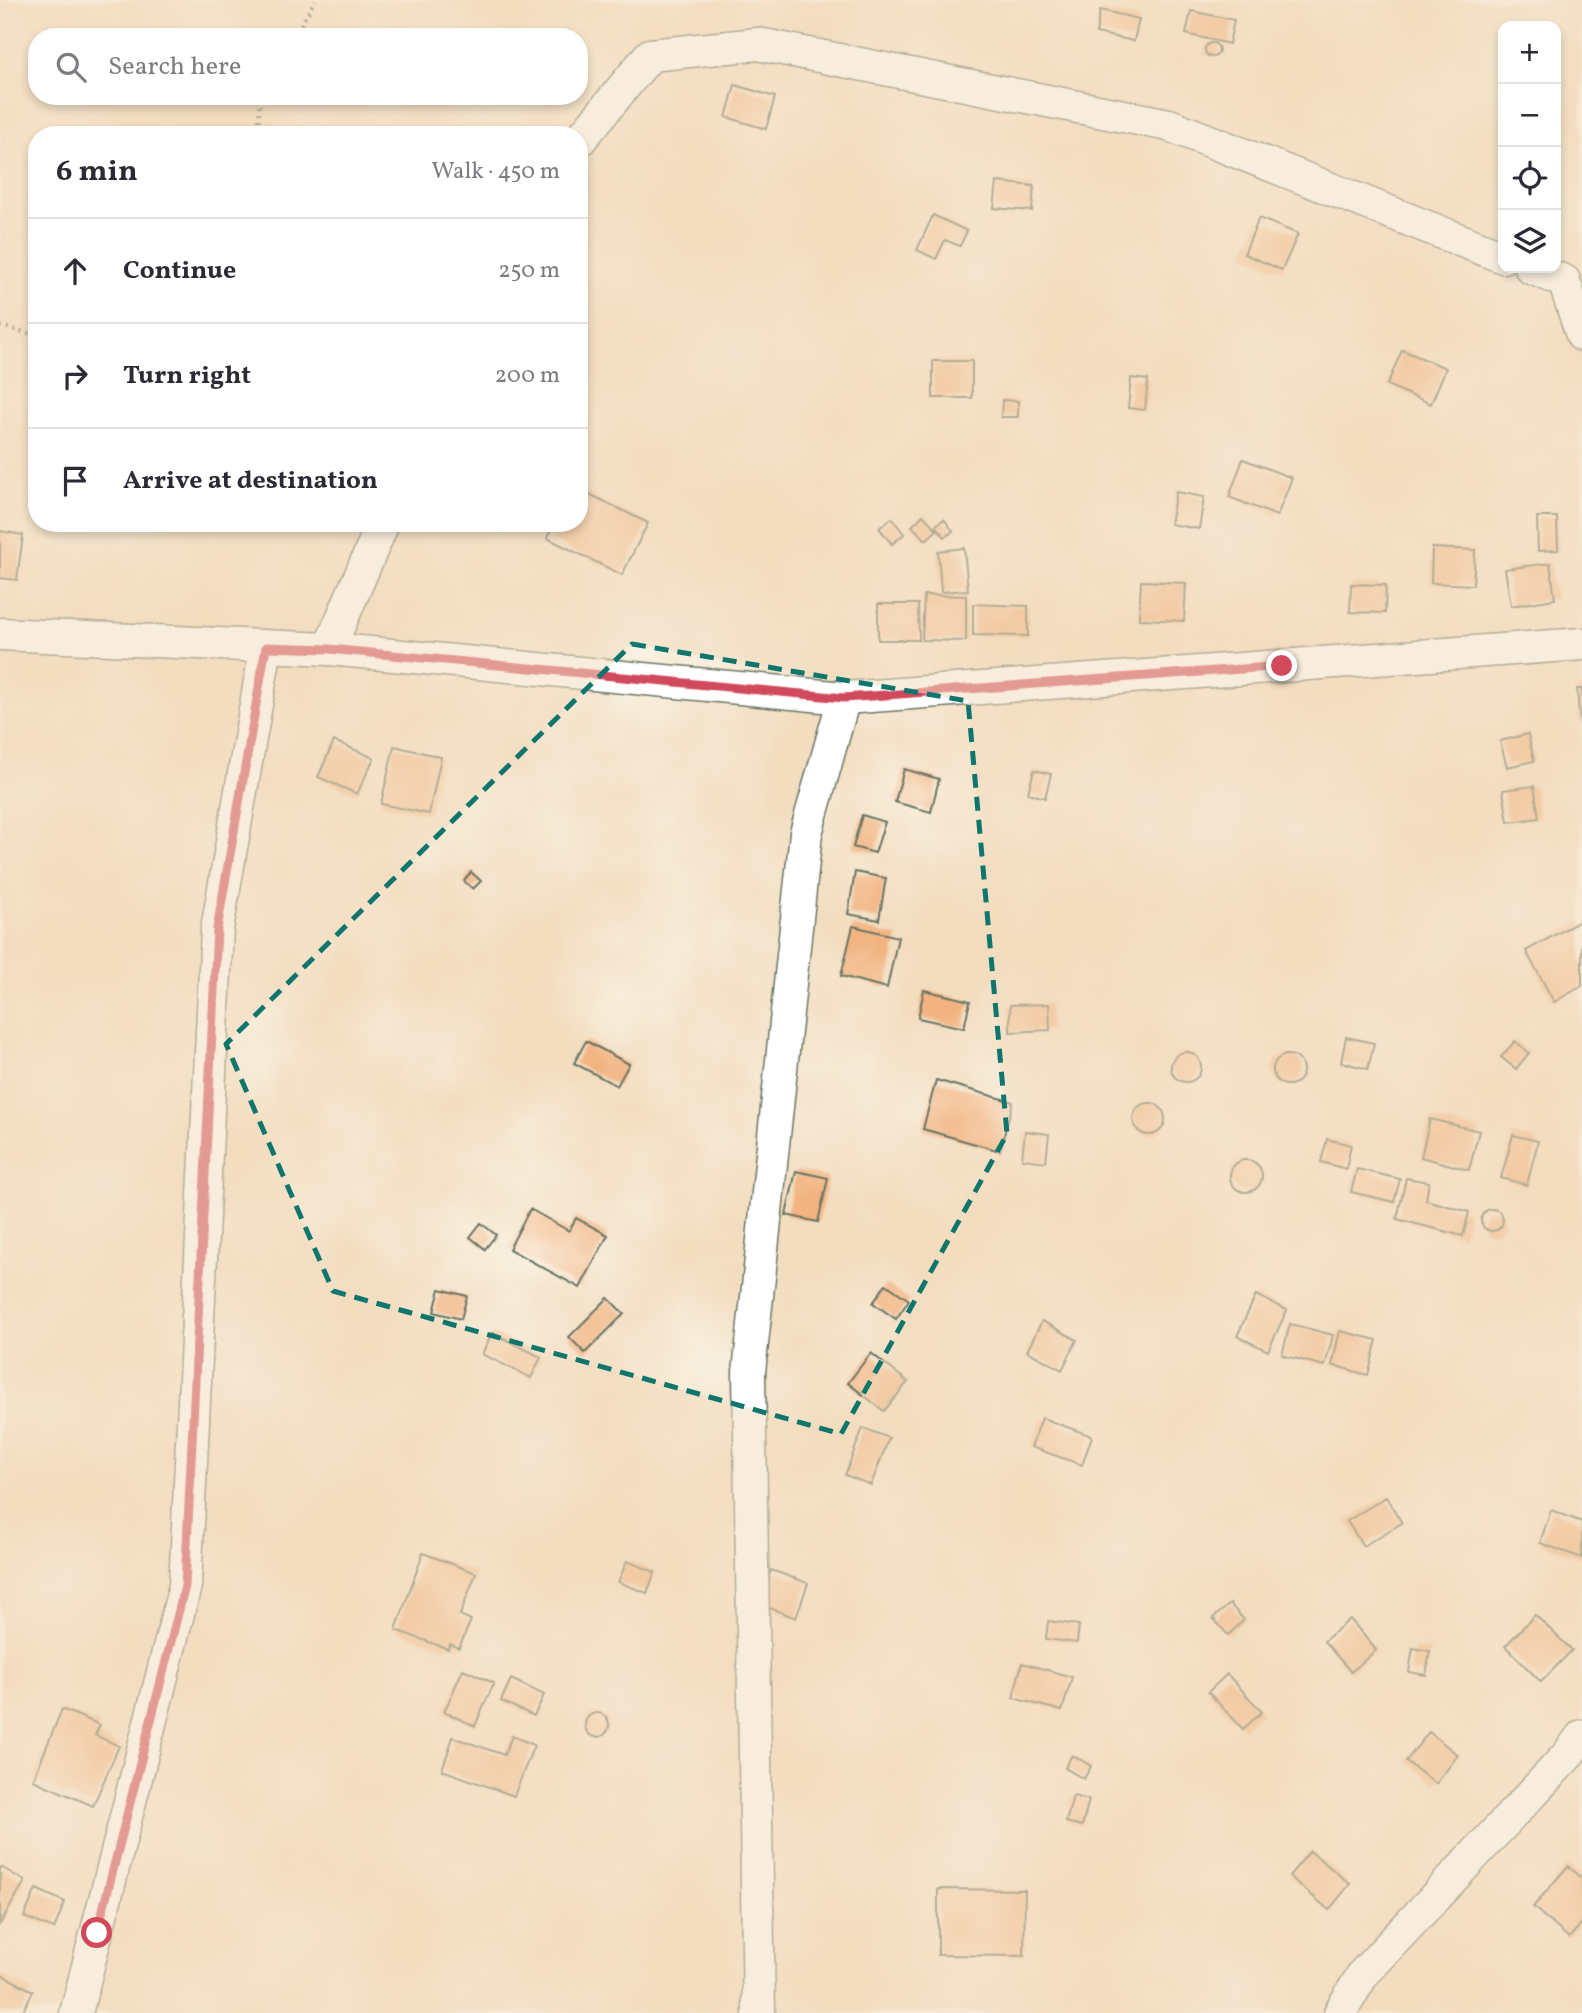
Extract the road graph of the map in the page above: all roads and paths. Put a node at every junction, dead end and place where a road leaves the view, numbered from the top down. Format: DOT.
graph roads {
  1 [pos="315,0"];
  2 [pos="299,28"];
  3 [pos="260,105"];
  4 [pos="258,126"];
  5 [pos="588,130"];
  6 [pos="1498,255"];
  7 [pos="1544,273"];
  8 [pos="0,326"];
  9 [pos="28,333"];
  10 [pos="1582,335"];
  11 [pos="379,532"];
  12 [pos="0,634"];
  13 [pos="1582,644"];
  14 [pos="266,647"];
  15 [pos="329,649"];
  16 [pos="844,698"];
  17 [pos="1582,1736"];
  18 [pos="76,2013"];
  19 [pos="760,2013"];
  20 [pos="1340,2013"];
  1 -- 2 [label="path"];
  3 -- 4 [label="path"];
  5 -- 6 [label="street"];
  7 -- 10 [label="street"];
  8 -- 9 [label="path"];
  11 -- 15 [label="street"];
  12 -- 14 [label="street"];
  13 -- 16 [label="street"];
  14 -- 15 [label="street"];
  14 -- 18 [label="street"];
  15 -- 16 [label="street"];
  16 -- 19 [label="street"];
  17 -- 20 [label="street"];
}
